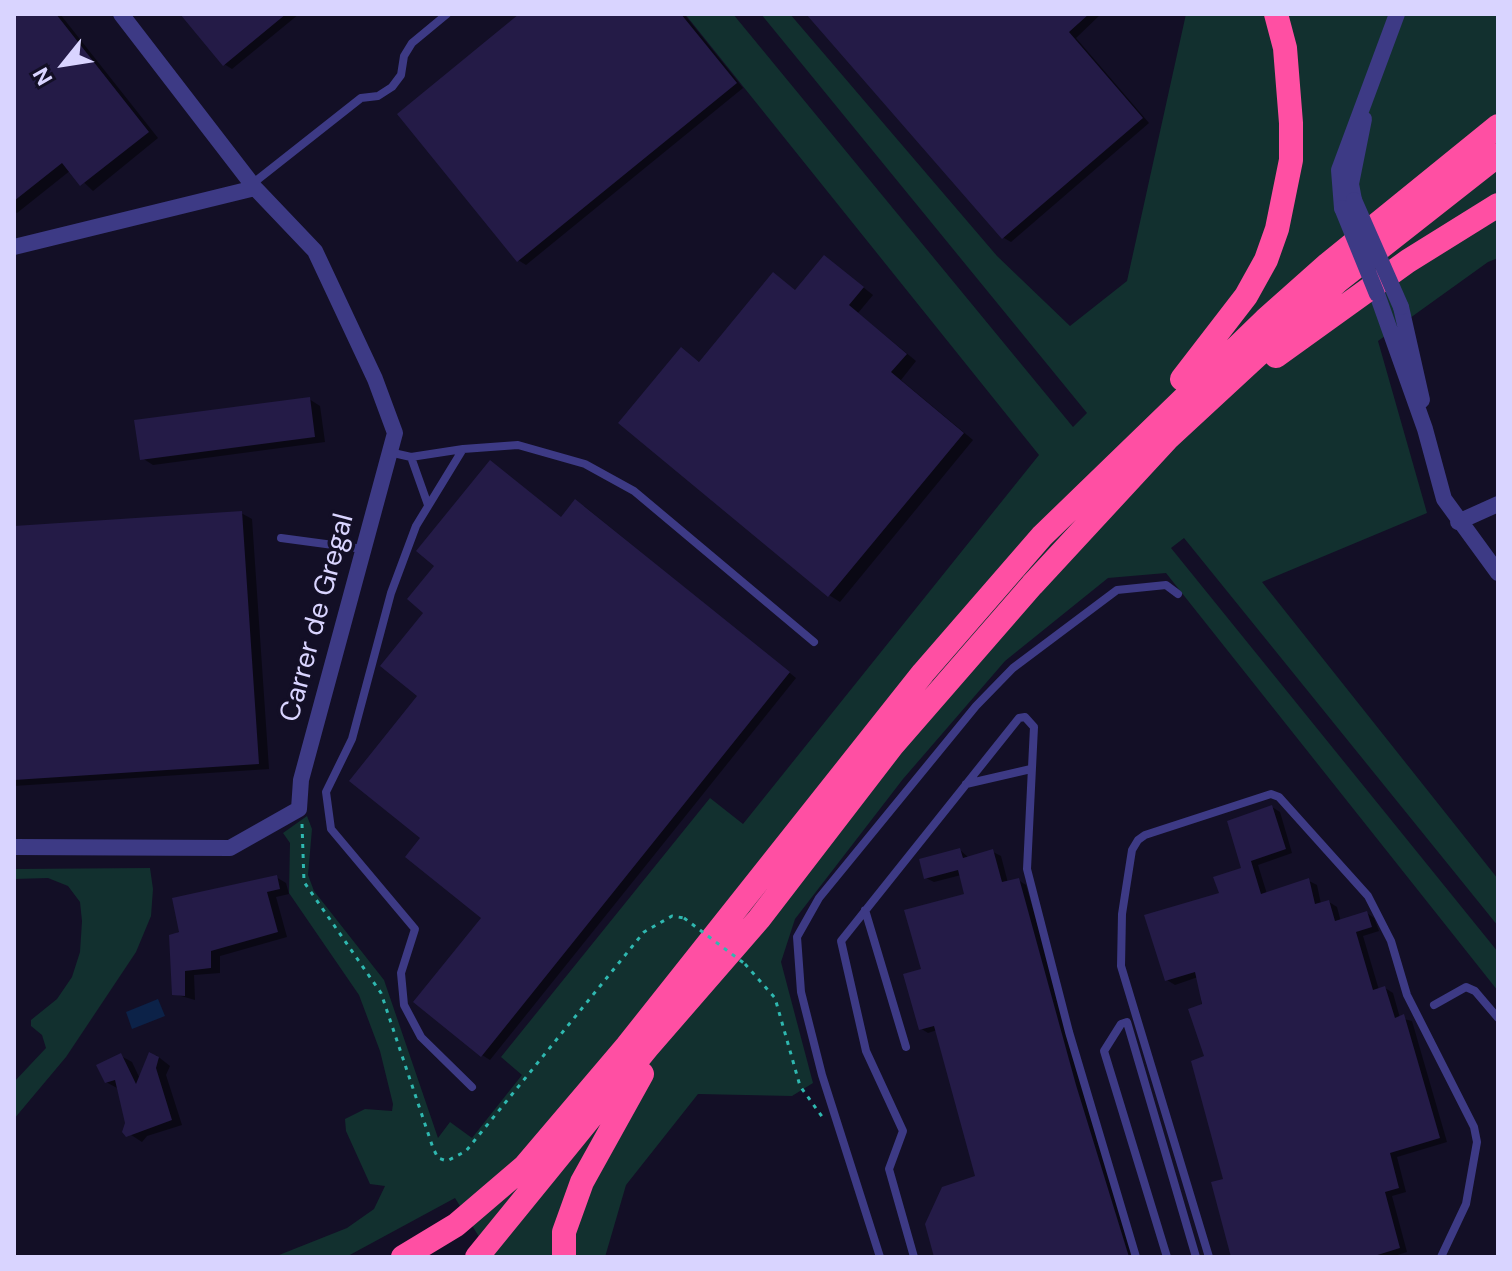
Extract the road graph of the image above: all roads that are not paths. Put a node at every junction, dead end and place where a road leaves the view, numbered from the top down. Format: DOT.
graph roads {
  1 [pos="121,14"];
  2 [pos="447,14"];
  3 [pos="1276,14"];
  4 [pos="1397,14"];
  5 [pos="1498,126"];
  6 [pos="1498,155"];
  7 [pos="253,186"];
  8 [pos="1348,204"];
  9 [pos="1498,205"];
  10 [pos="14,247"];
  11 [pos="1425,429"];
  12 [pos="463,449"];
  13 [pos="389,452"];
  14 [pos="411,457"];
  15 [pos="1117,494"];
  16 [pos="1498,504"];
  17 [pos="428,505"];
  18 [pos="1458,522"];
  19 [pos="1042,536"];
  20 [pos="281,538"];
  21 [pos="363,549"];
  22 [pos="1498,573"];
  23 [pos="1178,594"];
  24 [pos="814,642"];
  25 [pos="1031,769"];
  26 [pos="965,784"];
  27 [pos="14,847"];
  28 [pos="865,910"];
  29 [pos="698,990"];
  30 [pos="1434,1005"];
  31 [pos="1498,1018"];
  32 [pos="906,1047"];
  33 [pos="472,1087"];
  34 [pos="561,1246"];
  35 [pos="403,1257"];
  36 [pos="477,1257"];
  37 [pos="880,1257"];
  38 [pos="914,1257"];
  39 [pos="1136,1257"];
  40 [pos="1167,1257"];
  41 [pos="1196,1257"];
  42 [pos="1209,1257"];
  43 [pos="1441,1257"];
  1 -- 7 [label="street, Carrer de Gregal"];
  2 -- 7 [label="lane"];
  3 -- 19 [label="highway"];
  4 -- 8 [label="street"];
  5 -- 19 [label="highway"];
  6 -- 15 [label="highway"];
  7 -- 10 [label="street"];
  7 -- 13 [label="street, Carrer de Gregal"];
  8 -- 11 [label="street, bridge"];
  8 -- 11 [label="street, bridge"];
  9 -- 15 [label="highway"];
  11 -- 18 [label="street"];
  12 -- 14 [label="lane"];
  12 -- 17 [label="lane"];
  12 -- 24 [label="lane"];
  13 -- 14 [label="lane"];
  13 -- 21 [label="street, Carrer de Gregal"];
  14 -- 17 [label="lane"];
  15 -- 29 [label="highway"];
  16 -- 18 [label="street"];
  17 -- 33 [label="lane"];
  18 -- 22 [label="street"];
  19 -- 35 [label="highway"];
  20 -- 21 [label="lane"];
  21 -- 27 [label="street, Carrer de Gregal"];
  23 -- 37 [label="lane"];
  25 -- 26 [label="lane"];
  25 -- 26 [label="lane"];
  25 -- 39 [label="lane"];
  26 -- 28 [label="lane"];
  28 -- 32 [label="lane"];
  28 -- 38 [label="lane"];
  29 -- 34 [label="highway"];
  29 -- 36 [label="highway"];
  30 -- 31 [label="lane"];
  40 -- 41 [label="lane"];
  42 -- 43 [label="lane"];
}
